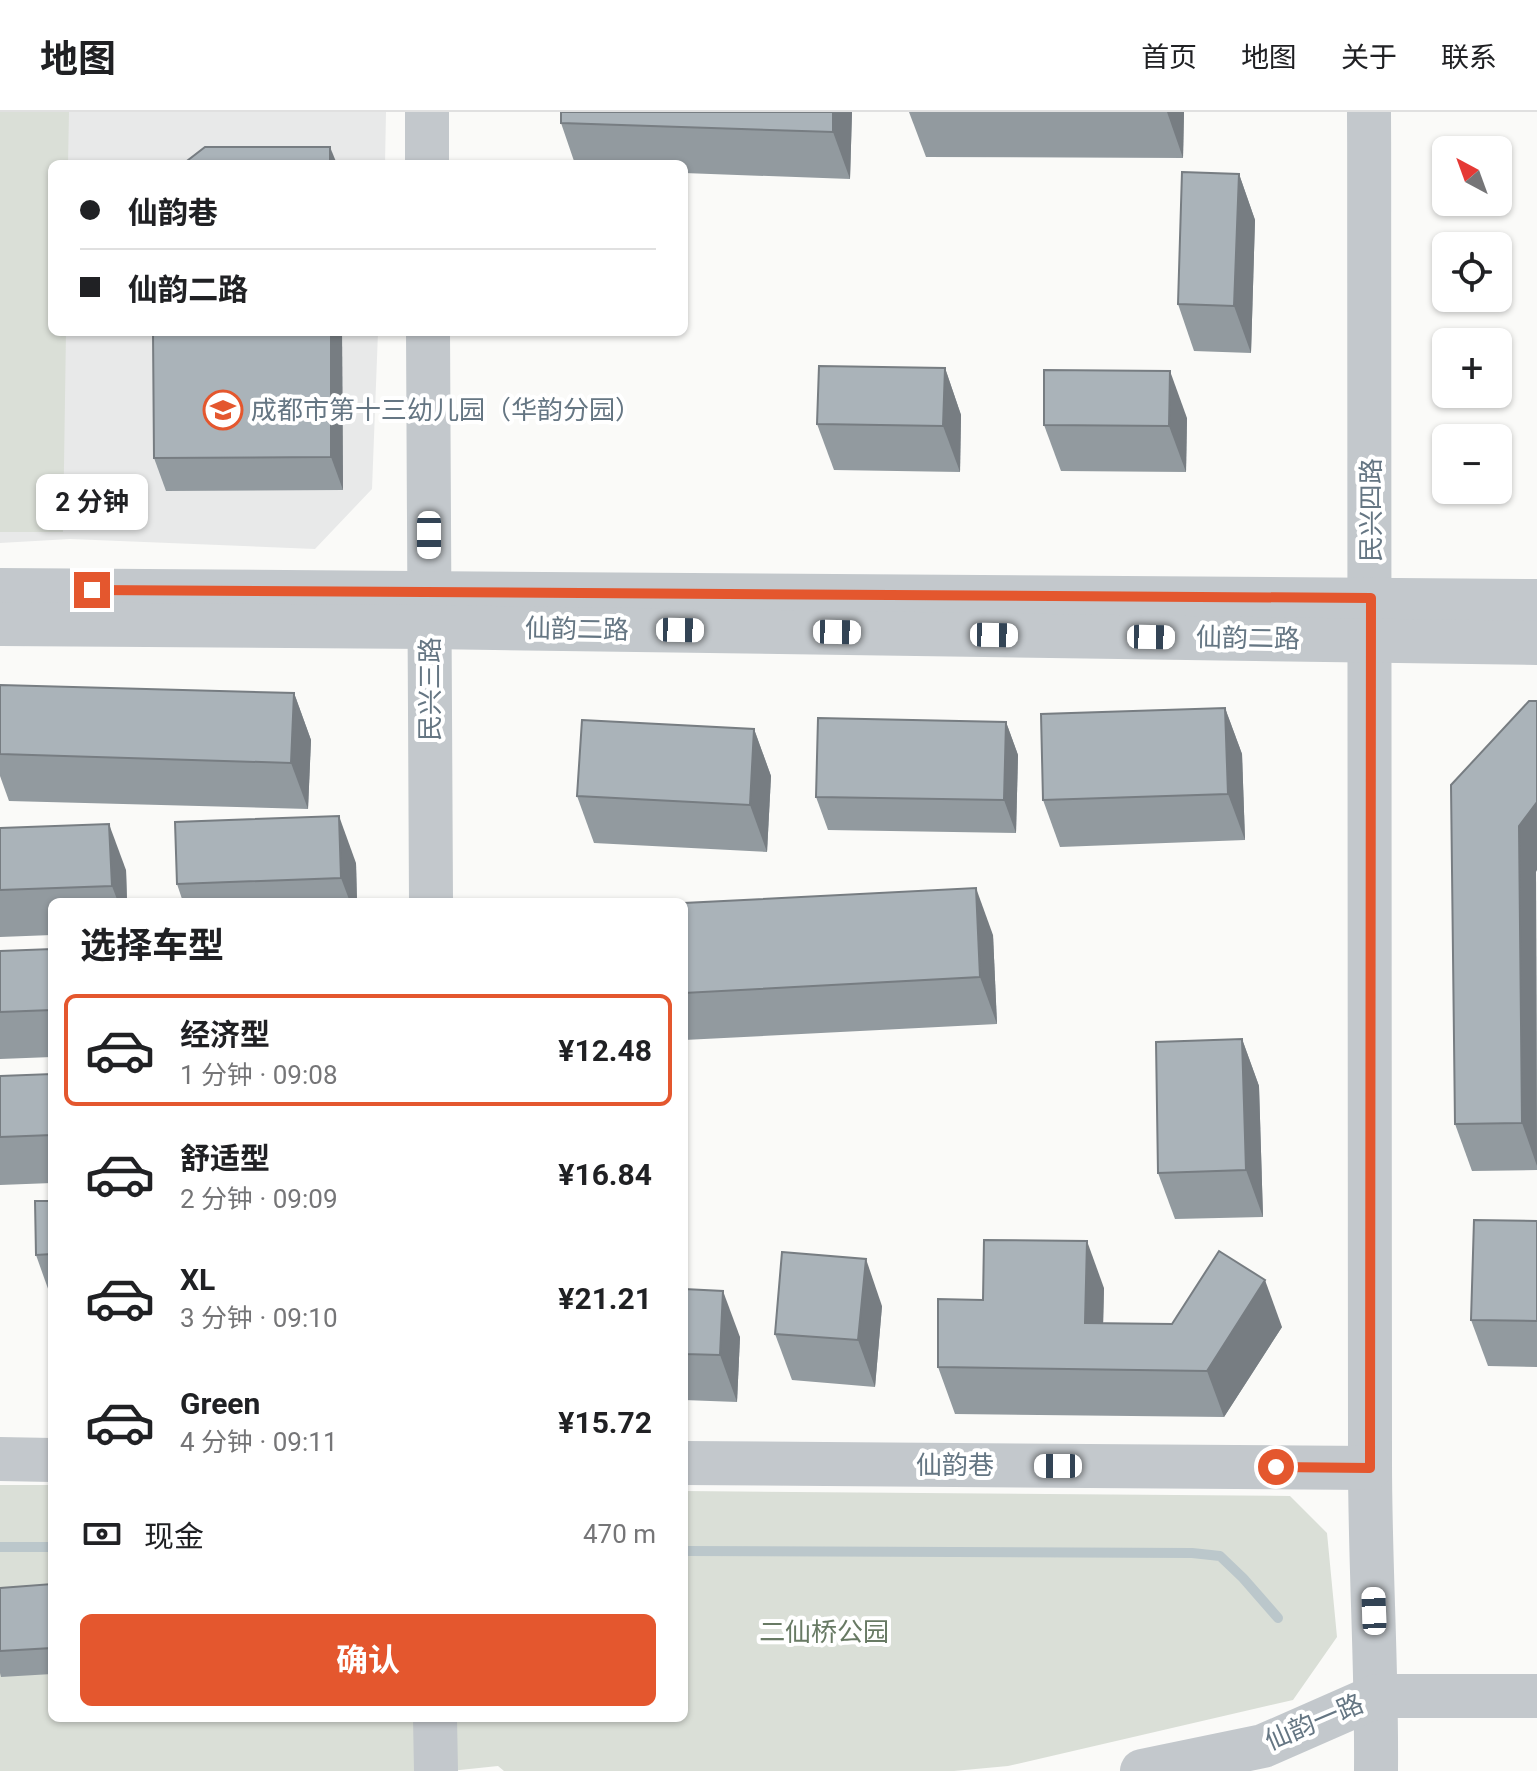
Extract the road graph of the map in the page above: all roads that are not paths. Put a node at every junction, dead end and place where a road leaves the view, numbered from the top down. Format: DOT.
graph roads {
  1 [pos="427,112"];
  2 [pos="1369,112"];
  3 [pos="427,160"];
  4 [pos="428,336"];
  5 [pos="0,590"];
  6 [pos="1537,601"];
  7 [pos="429,610"];
  8 [pos="1371,619"];
  9 [pos="0,624"];
  10 [pos="1537,643"];
  11 [pos="431,898"];
  12 [pos="0,1459"];
  13 [pos="48,1460"];
  14 [pos="688,1463"];
  15 [pos="1370,1468"];
  16 [pos="1377,1696"];
  17 [pos="1537,1696"];
  18 [pos="435,1722"];
  19 [pos="436,1771"];
  20 [pos="1142,1771"];
  21 [pos="1376,1771"];
  1 -- 3 [label="street"];
  2 -- 8 [label="street, 民兴四路"];
  4 -- 7 [label="street, 民兴三路"];
  5 -- 7 [label="street, 仙韵二路"];
  6 -- 8 [label="street, 仙韵二路"];
  7 -- 8 [label="street, 仙韵二路"];
  7 -- 9 [label="street, 仙韵二路"];
  7 -- 11 [label="street, 民兴三路"];
  8 -- 10 [label="street, 仙韵二路"];
  8 -- 15 [label="street, 民兴四路"];
  12 -- 13 [label="street"];
  14 -- 15 [label="street, 仙韵巷"];
  15 -- 16 [label="street, 民兴四路"];
  16 -- 17 [label="street, 仙韵一路"];
  16 -- 20 [label="street, 仙韵一路"];
  16 -- 21 [label="street, 民兴四路"];
  18 -- 19 [label="street"];
}
